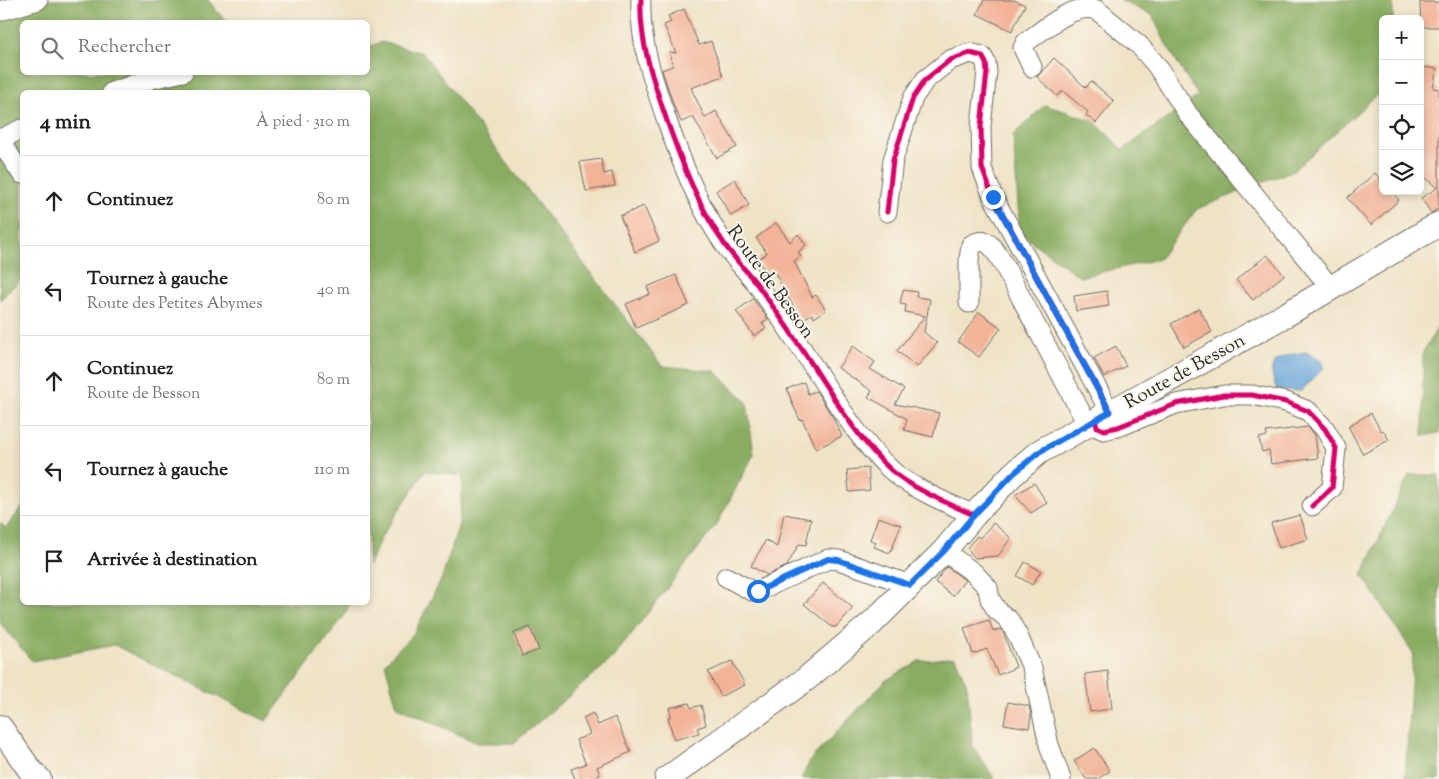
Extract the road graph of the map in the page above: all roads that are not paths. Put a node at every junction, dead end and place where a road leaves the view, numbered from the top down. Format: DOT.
graph roads {
  1 [pos="38,0"];
  2 [pos="641,0"];
  3 [pos="0,11"];
  4 [pos="1032,68"];
  5 [pos="169,75"];
  6 [pos="118,90"];
  7 [pos="20,130"];
  8 [pos="0,140"];
  9 [pos="20,171"];
  10 [pos="887,212"];
  11 [pos="1439,224"];
  12 [pos="1331,288"];
  13 [pos="969,303"];
  14 [pos="1097,418"];
  15 [pos="1312,506"];
  16 [pos="974,515"];
  17 [pos="944,551"];
  18 [pos="726,577"];
  19 [pos="910,585"];
  20 [pos="0,727"];
  21 [pos="39,779"];
  22 [pos="667,779"];
  23 [pos="1061,779"];
  1 -- 3 [label="street"];
  2 -- 16 [label="street, Route de Besson"];
  4 -- 12 [label="street"];
  5 -- 6 [label="street"];
  7 -- 8 [label="street"];
  8 -- 9 [label="street"];
  10 -- 14 [label="street"];
  11 -- 12 [label="main road, Route de Besson"];
  12 -- 14 [label="main road, Route de Besson"];
  13 -- 14 [label="street"];
  14 -- 15 [label="street"];
  14 -- 16 [label="main road, Route de Besson"];
  16 -- 17 [label="main road"];
  17 -- 19 [label="main road"];
  17 -- 23 [label="street"];
  18 -- 19 [label="street"];
  19 -- 22 [label="main road"];
  20 -- 21 [label="main road"];
}
